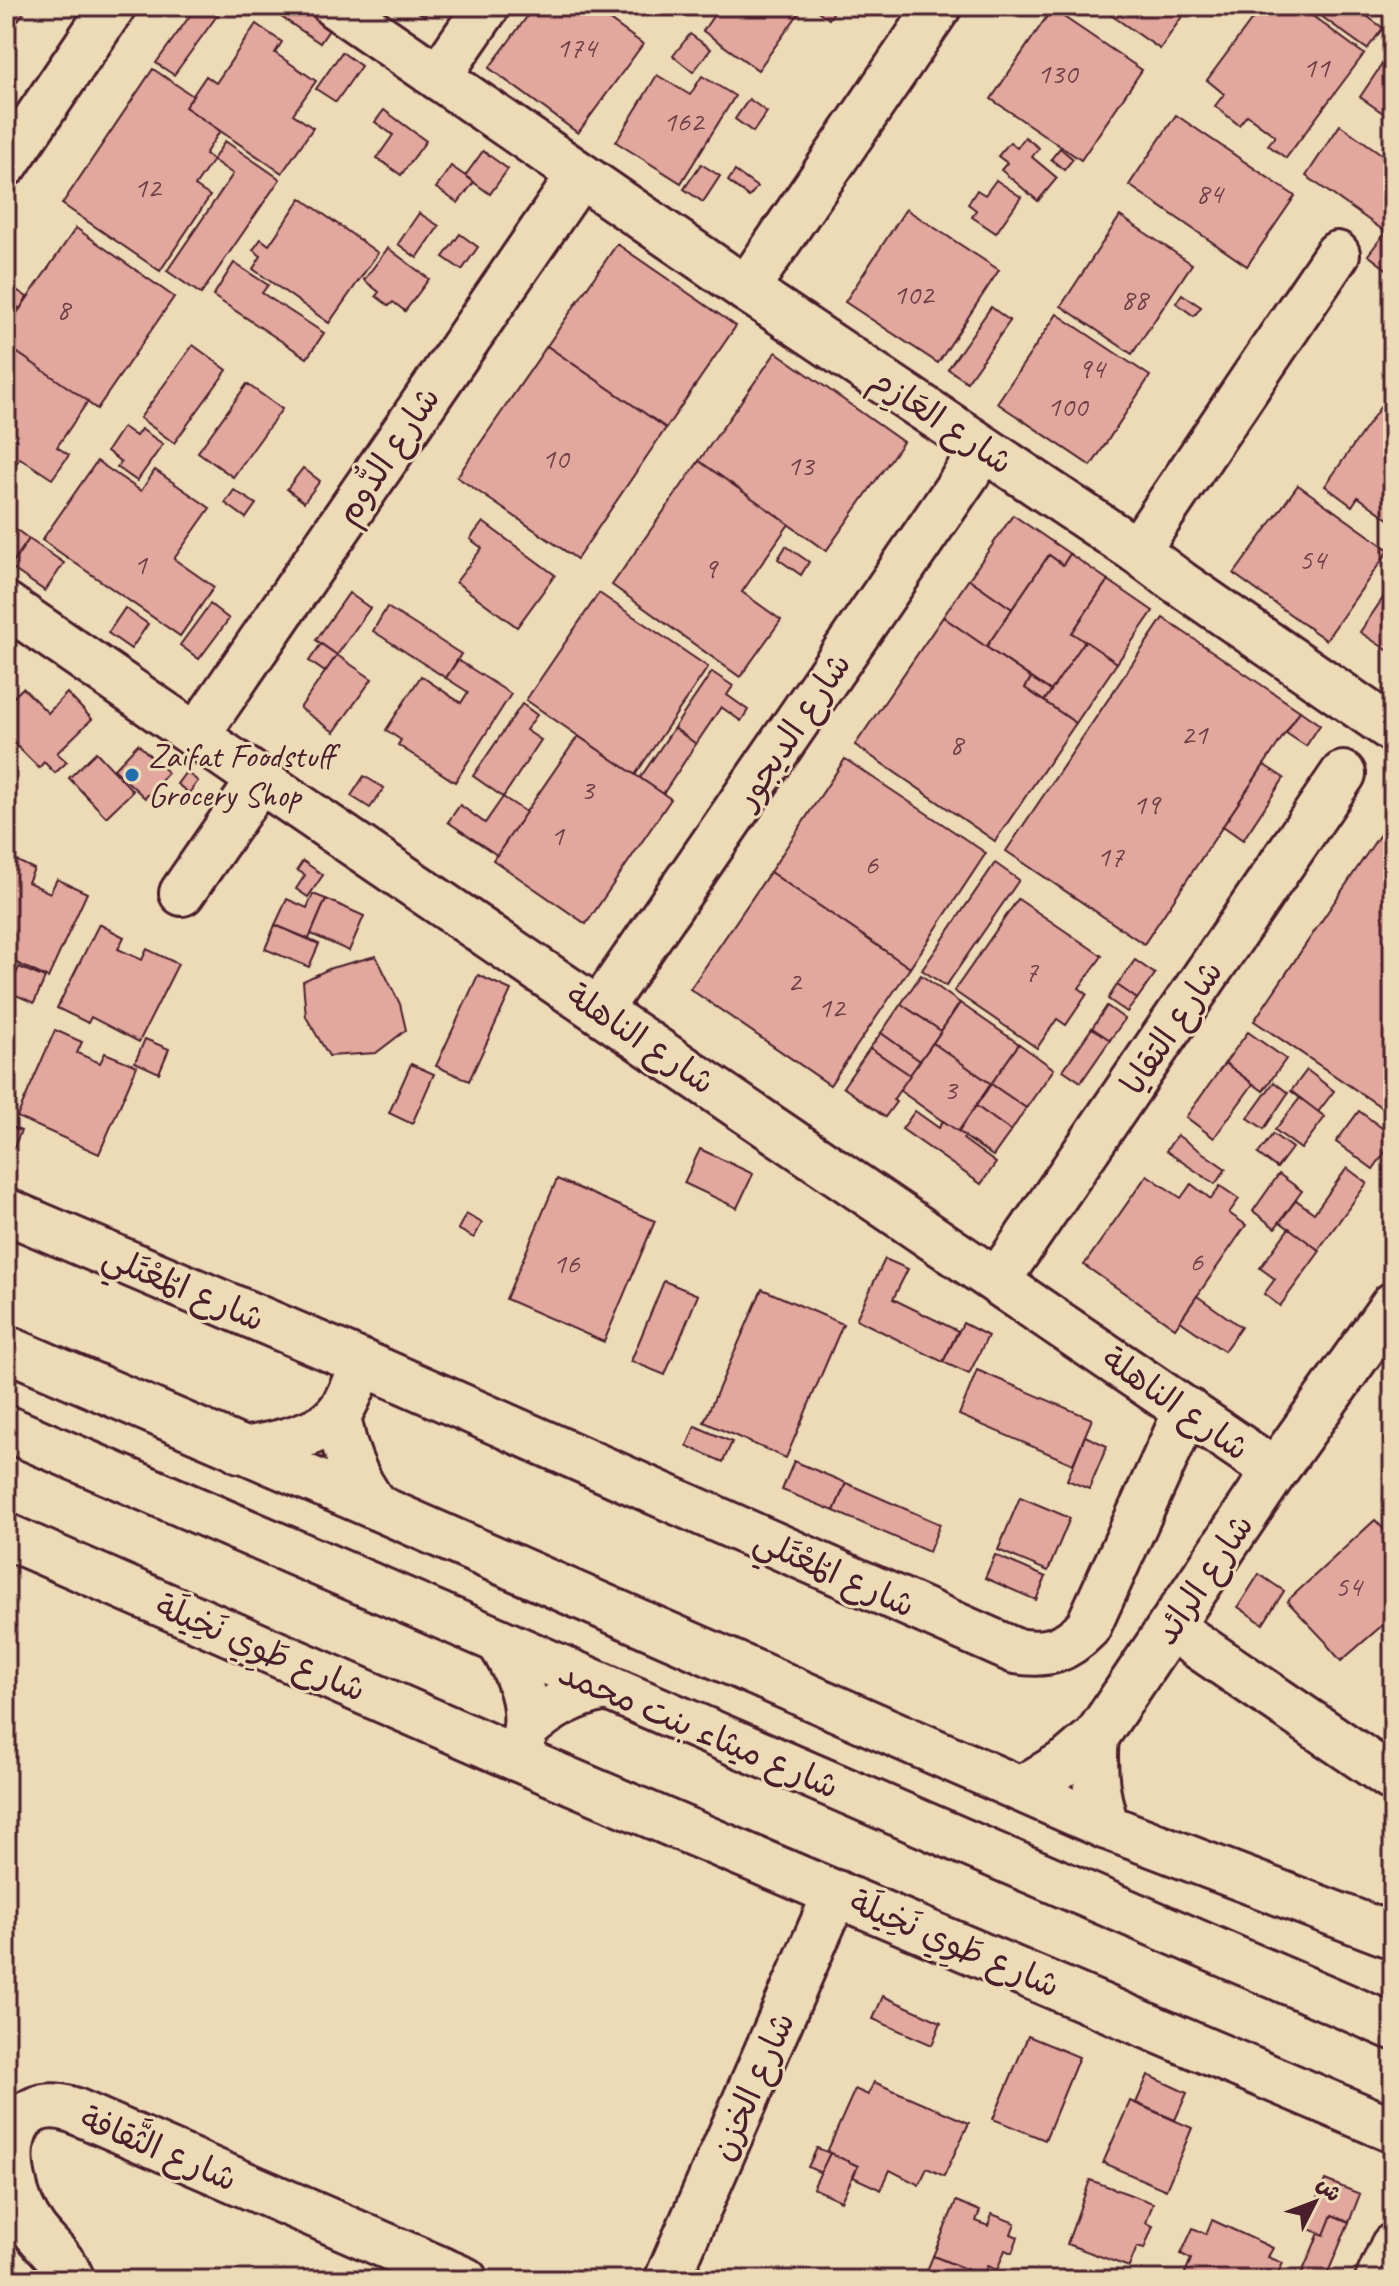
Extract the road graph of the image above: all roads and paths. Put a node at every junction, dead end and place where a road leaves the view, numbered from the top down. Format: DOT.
graph roads {
  1 [pos="113,6"];
  2 [pos="335,6"];
  3 [pos="487,6"];
  4 [pos="939,6"];
  5 [pos="438,77"];
  6 [pos="6,164"];
  7 [pos="580,175"];
  8 [pos="1337,254"];
  9 [pos="746,289"];
  10 [pos="984,449"];
  11 [pos="1137,551"];
  12 [pos="6,605"];
  13 [pos="1393,730"];
  14 [pos="196,736"];
  15 [pos="1343,774"];
  16 [pos="260,780"];
  17 [pos="182,893"];
  18 [pos="599,1010"];
  19 [pos="6,1211"];
  20 [pos="998,1280"];
  21 [pos="1393,1305"];
  22 [pos="6,1348"];
  23 [pos="363,1363"];
  24 [pos="1187,1410"];
  25 [pos="338,1414"];
  26 [pos="6,1428"];
  27 [pos="240,1450"];
  28 [pos="1275,1471"];
  29 [pos="376,1507"];
  30 [pos="6,1536"];
  31 [pos="1170,1627"];
  32 [pos="500,1643"];
  33 [pos="605,1688"];
  34 [pos="1096,1737"];
  35 [pos="521,1743"];
  36 [pos="1393,1779"];
  37 [pos="1021,1789"];
  38 [pos="1107,1827"];
  39 [pos="836,1893"];
  40 [pos="1393,1936"];
  41 [pos="1388,2022"];
  42 [pos="1393,2130"];
  43 [pos="1393,2246"];
  44 [pos="72,2280"];
  45 [pos="465,2280"];
  46 [pos="667,2280"];
  47 [pos="1378,2280"];
  1 -- 6 [label="street"];
  2 -- 5 [label="street, شارع العَازِم"];
  3 -- 5 [label="street"];
  4 -- 9 [label="street"];
  5 -- 7 [label="street, شارع العَازِم"];
  7 -- 9 [label="street, شارع العَازِم"];
  7 -- 14 [label="street, شارع الدُّوم"];
  8 -- 11 [label="street"];
  9 -- 10 [label="street, شارع العَازِم"];
  10 -- 11 [label="street, شارع العَازِم"];
  10 -- 18 [label="street, شارع الديجور"];
  11 -- 13 [label="street, شارع العَازِم"];
  12 -- 14 [label="street, شارع الناهلة"];
  14 -- 16 [label="street, شارع الناهلة"];
  15 -- 20 [label="street, شارع التقايا"];
  16 -- 17 [label="street"];
  16 -- 18 [label="street, شارع الناهلة"];
  18 -- 20 [label="street, شارع الناهلة"];
  19 -- 23 [label="street, شارع المُعْتَلي"];
  20 -- 24 [label="street, شارع الناهلة"];
  21 -- 28 [label="street, شارع الرائد"];
  22 -- 27 [label="street"];
  23 -- 24 [label="street, شارع المُعْتَلي"];
  23 -- 25 [label="street"];
  24 -- 28 [label="street, شارع الناهلة"];
  25 -- 27 [label="street"];
  25 -- 29 [label="street"];
  26 -- 32 [label="street, شارع ميثاء بنت محمد"];
  27 -- 29 [label="street"];
  28 -- 31 [label="street, شارع الرائد"];
  29 -- 37 [label="street"];
  30 -- 35 [label="street, شارع طَوِي نَخِيلَة"];
  31 -- 34 [label="street, شارع الرائد"];
  31 -- 36 [label="street"];
  32 -- 33 [label="street, شارع ميثاء بنت محمد"];
  32 -- 35 [label="street"];
  33 -- 35 [label="street"];
  33 -- 41 [label="street, شارع ميثاء بنت محمد"];
  34 -- 37 [label="street, شارع الرائد"];
  34 -- 38 [label="street"];
  35 -- 39 [label="street, شارع طَوِي نَخِيلَة"];
  37 -- 38 [label="street"];
  38 -- 40 [label="street"];
  39 -- 42 [label="street, شارع طَوِي نَخِيلَة"];
  39 -- 46 [label="street, شارع الخزن"];
  43 -- 47 [label="street"];
  44 -- 45 [label="street, شارع الثَّقافة"];
}
